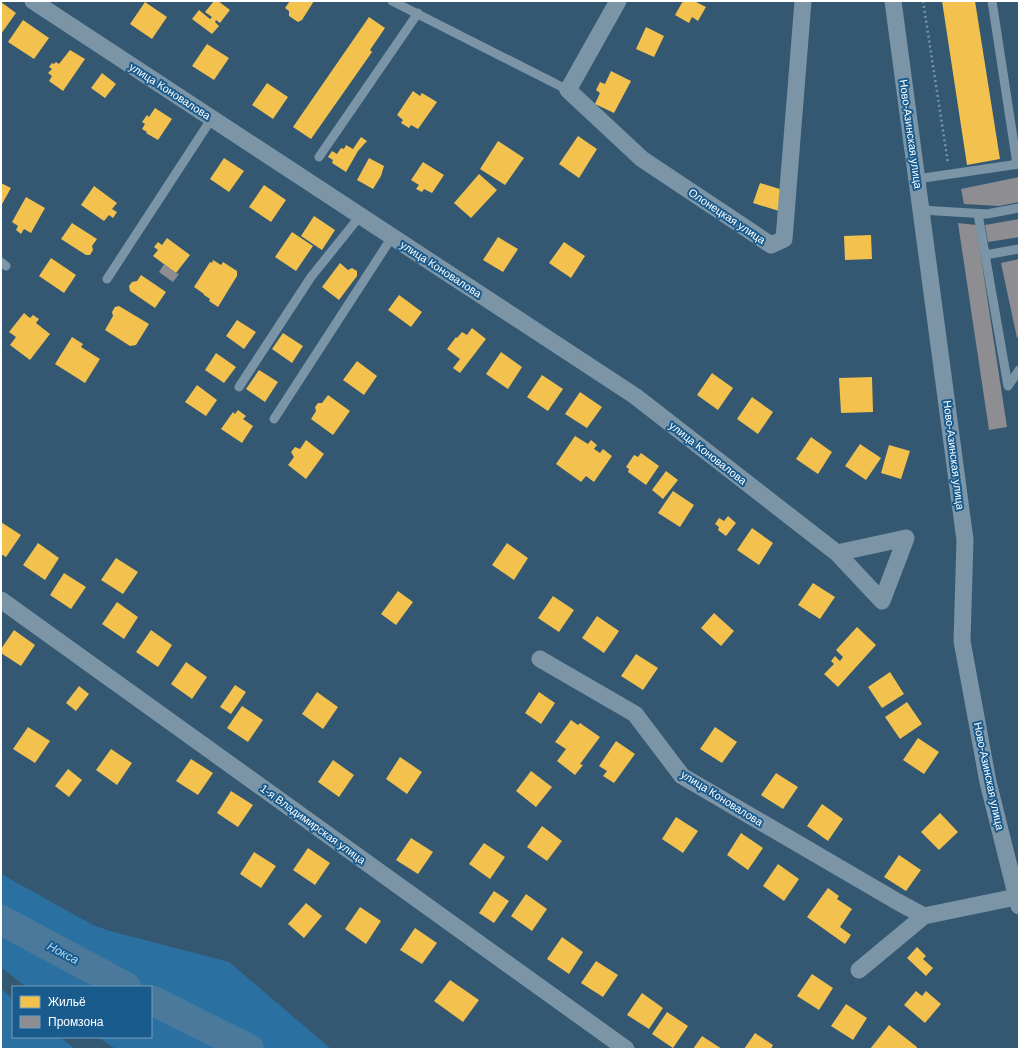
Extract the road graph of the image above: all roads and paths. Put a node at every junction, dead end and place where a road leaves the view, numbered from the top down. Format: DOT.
graph roads {
  1 [pos="33,1"];
  2 [pos="392,1"];
  3 [pos="618,1"];
  4 [pos="803,1"];
  5 [pos="893,1"];
  6 [pos="923,1"];
  7 [pos="992,1"];
  8 [pos="418,13"];
  9 [pos="568,90"];
  10 [pos="212,118"];
  11 [pos="319,157"];
  12 [pos="1018,164"];
  13 [pos="950,174"];
  14 [pos="917,180"];
  15 [pos="1019,208"];
  16 [pos="922,210"];
  17 [pos="978,214"];
  18 [pos="360,216"];
  19 [pos="392,237"];
  20 [pos="1019,249"];
  21 [pos="985,255"];
  22 [pos="107,279"];
  23 [pos="1019,370"];
  24 [pos="239,387"];
  25 [pos="274,419"];
  26 [pos="838,553"];
  27 [pos="1,600"];
  28 [pos="540,659"];
  29 [pos="1018,902"];
  30 [pos="924,916"];
  31 [pos="859,970"];
  32 [pos="626,1049"];
  1 -- 10 [label="street, улица Коновалова"];
  2 -- 8 [label="lane"];
  3 -- 9 [label="street"];
  4 -- 9 [label="street, Олонецкая улица"];
  5 -- 14 [label="street, Ново-Азинская улица"];
  6 -- 13 [label="path"];
  7 -- 12 [label="lane"];
  8 -- 9 [label="lane"];
  8 -- 11 [label="lane"];
  10 -- 18 [label="street, улица Коновалова"];
  10 -- 22 [label="lane"];
  12 -- 13 [label="lane"];
  13 -- 14 [label="lane"];
  14 -- 16 [label="street, Ново-Азинская улица"];
  15 -- 17 [label="lane"];
  16 -- 17 [label="lane"];
  16 -- 29 [label="street, Ново-Азинская улица"];
  17 -- 21 [label="lane"];
  18 -- 19 [label="street, улица Коновалова"];
  18 -- 24 [label="lane"];
  19 -- 25 [label="lane"];
  19 -- 26 [label="street, улица Коновалова"];
  20 -- 21 [label="lane"];
  21 -- 23 [label="lane"];
  27 -- 32 [label="street, 1-я Владимирская улица"];
  28 -- 30 [label="street, улица Коновалова"];
  29 -- 30 [label="street"];
  30 -- 31 [label="street"];
}
